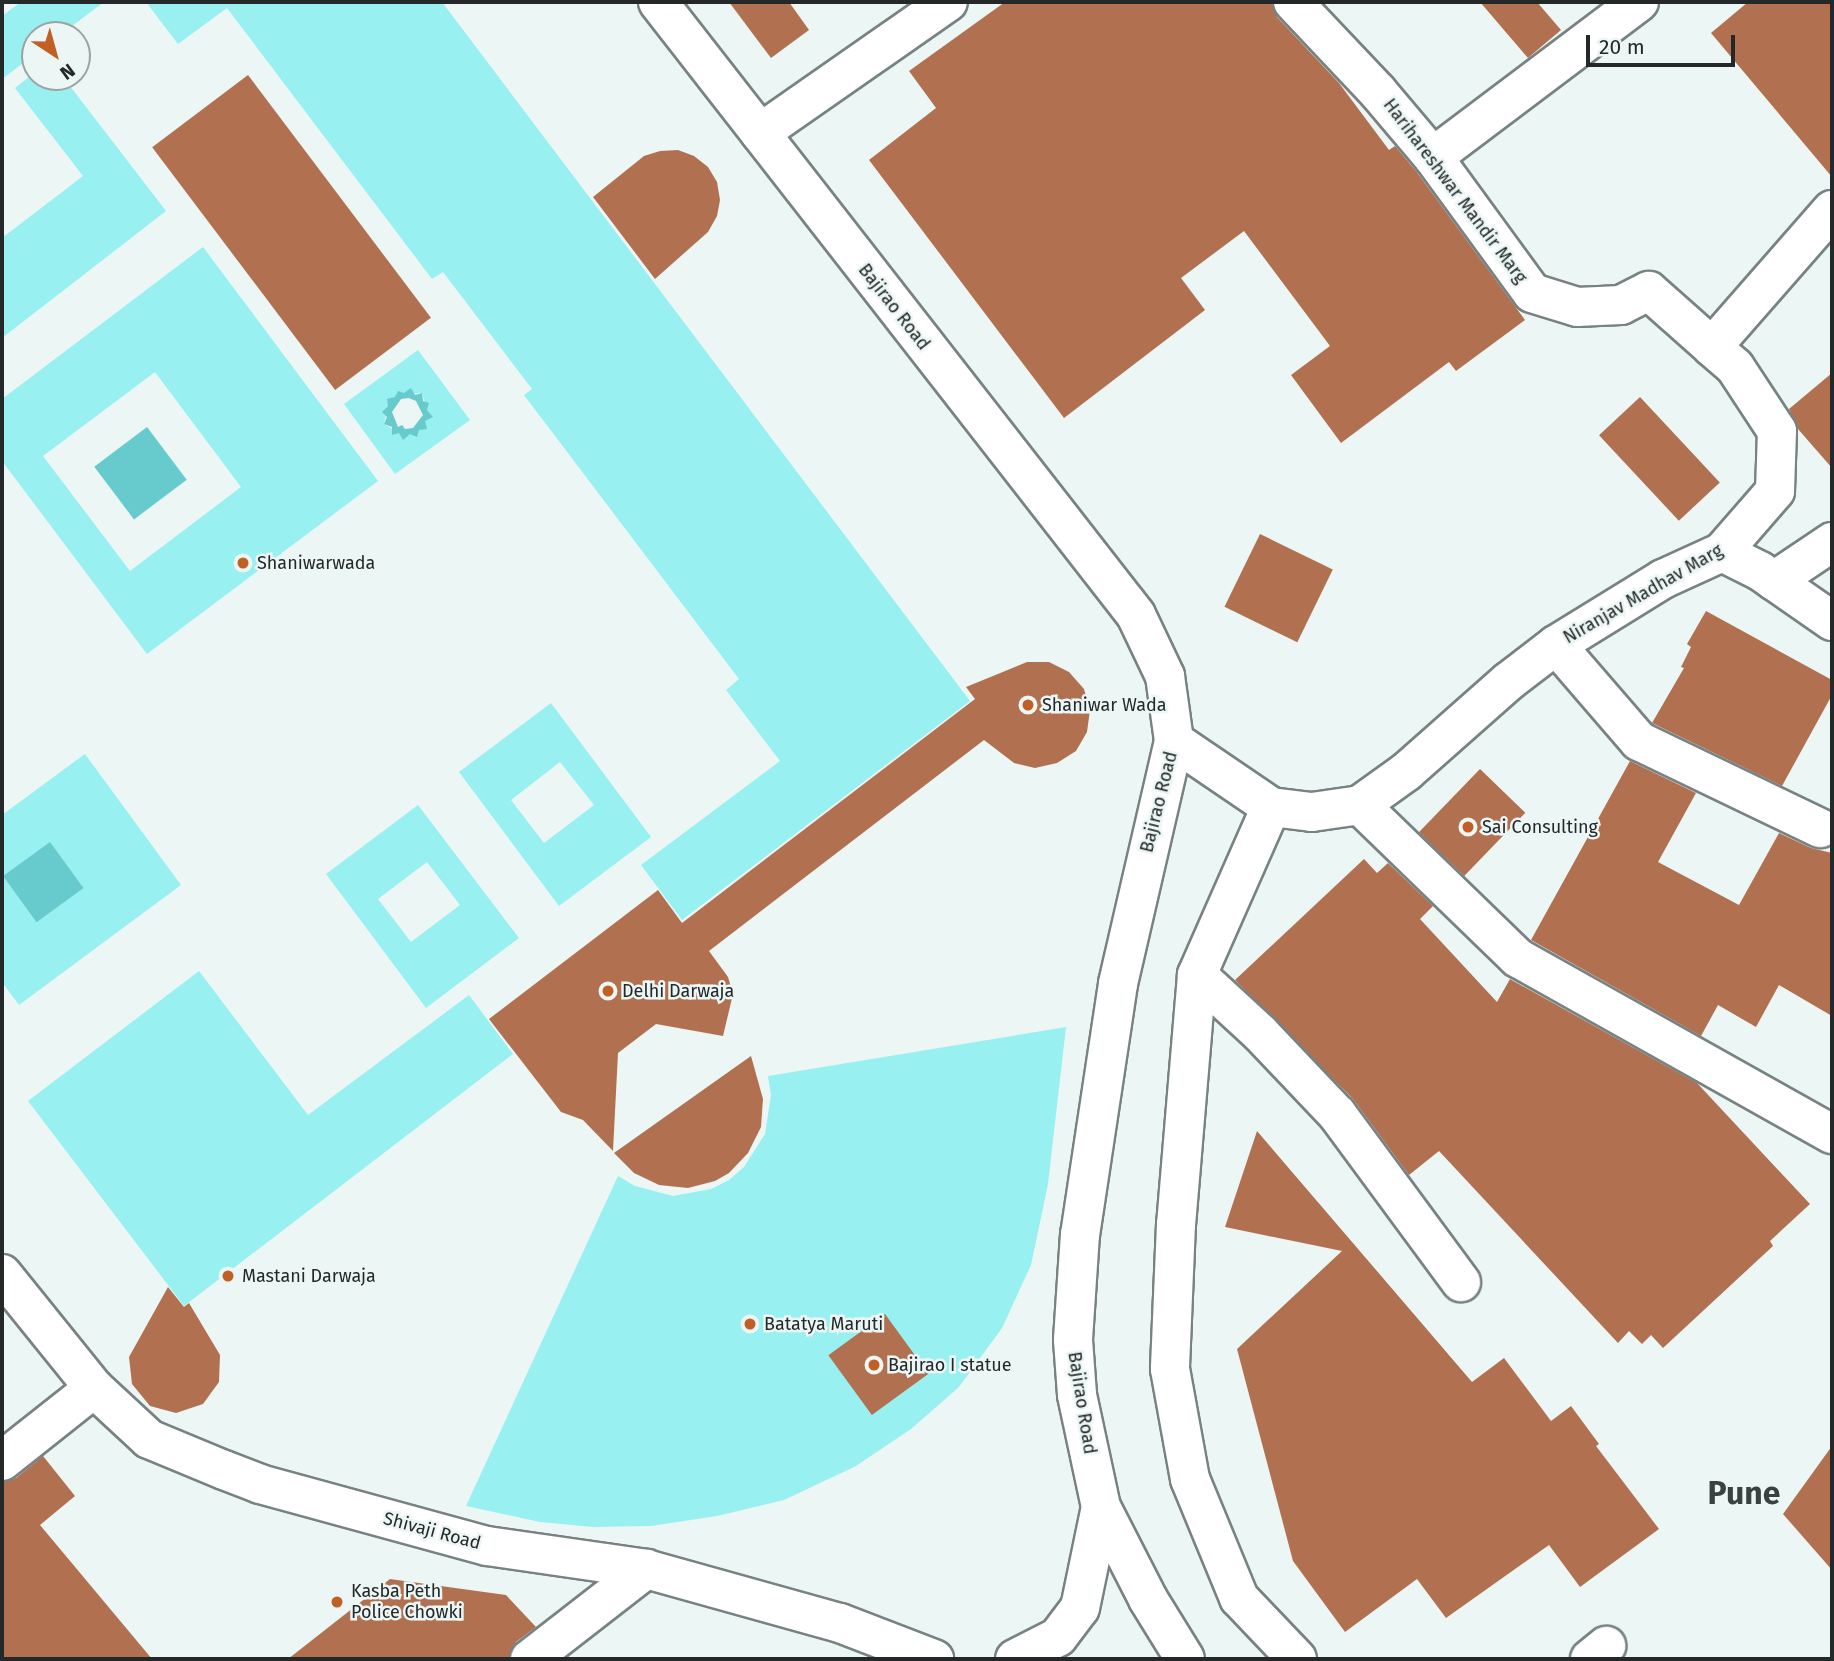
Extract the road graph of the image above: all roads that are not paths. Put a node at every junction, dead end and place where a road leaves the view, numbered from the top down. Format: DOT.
graph roads {
  1 [pos="658,2"];
  2 [pos="948,2"];
  3 [pos="1293,2"];
  4 [pos="1639,2"];
  5 [pos="760,133"];
  6 [pos="1433,157"];
  7 [pos="1832,210"];
  8 [pos="1712,347"];
  9 [pos="1832,542"];
  10 [pos="1722,552"];
  11 [pos="1774,581"];
  12 [pos="1832,621"];
  13 [pos="1556,645"];
  14 [pos="1174,741"];
  15 [pos="1360,805"];
  16 [pos="1271,807"];
  17 [pos="1820,828"];
  18 [pos="1197,975"];
  19 [pos="1832,1134"];
  20 [pos="2,1274"];
  21 [pos="1461,1282"];
  22 [pos="94,1388"];
  23 [pos="2,1461"];
  24 [pos="1101,1507"];
  25 [pos="646,1570"];
  26 [pos="1170,1657"];
  27 [pos="530,1659"];
  28 [pos="934,1659"];
  29 [pos="1015,1659"];
  30 [pos="1297,1659"];
  1 -- 5 [label="main road, Bajirao Road"];
  2 -- 5 [label="main road"];
  3 -- 6 [label="main road, Harihareshwar Mandir Marg"];
  4 -- 6 [label="main road"];
  5 -- 14 [label="main road, Bajirao Road"];
  6 -- 8 [label="main road, Harihareshwar Mandir Marg"];
  7 -- 8 [label="main road"];
  8 -- 10 [label="main road, Niranjav Madhav Marg"];
  9 -- 11 [label="main road"];
  10 -- 11 [label="main road"];
  10 -- 13 [label="main road, Niranjav Madhav Marg"];
  11 -- 12 [label="main road"];
  13 -- 15 [label="main road, Niranjav Madhav Marg"];
  13 -- 17 [label="main road"];
  14 -- 16 [label="main road, Niranjav Madhav Marg"];
  14 -- 24 [label="main road, Bajirao Road"];
  15 -- 16 [label="main road, Niranjav Madhav Marg"];
  15 -- 19 [label="main road"];
  16 -- 18 [label="main road"];
  18 -- 21 [label="main road"];
  18 -- 30 [label="main road"];
  20 -- 22 [label="main road, Shivaji Road"];
  22 -- 23 [label="main road"];
  22 -- 25 [label="main road, Shivaji Road"];
  24 -- 26 [label="main road, Bajirao Road"];
  24 -- 29 [label="main road"];
  25 -- 27 [label="main road"];
  25 -- 28 [label="main road, Shivaji Road"];
}
